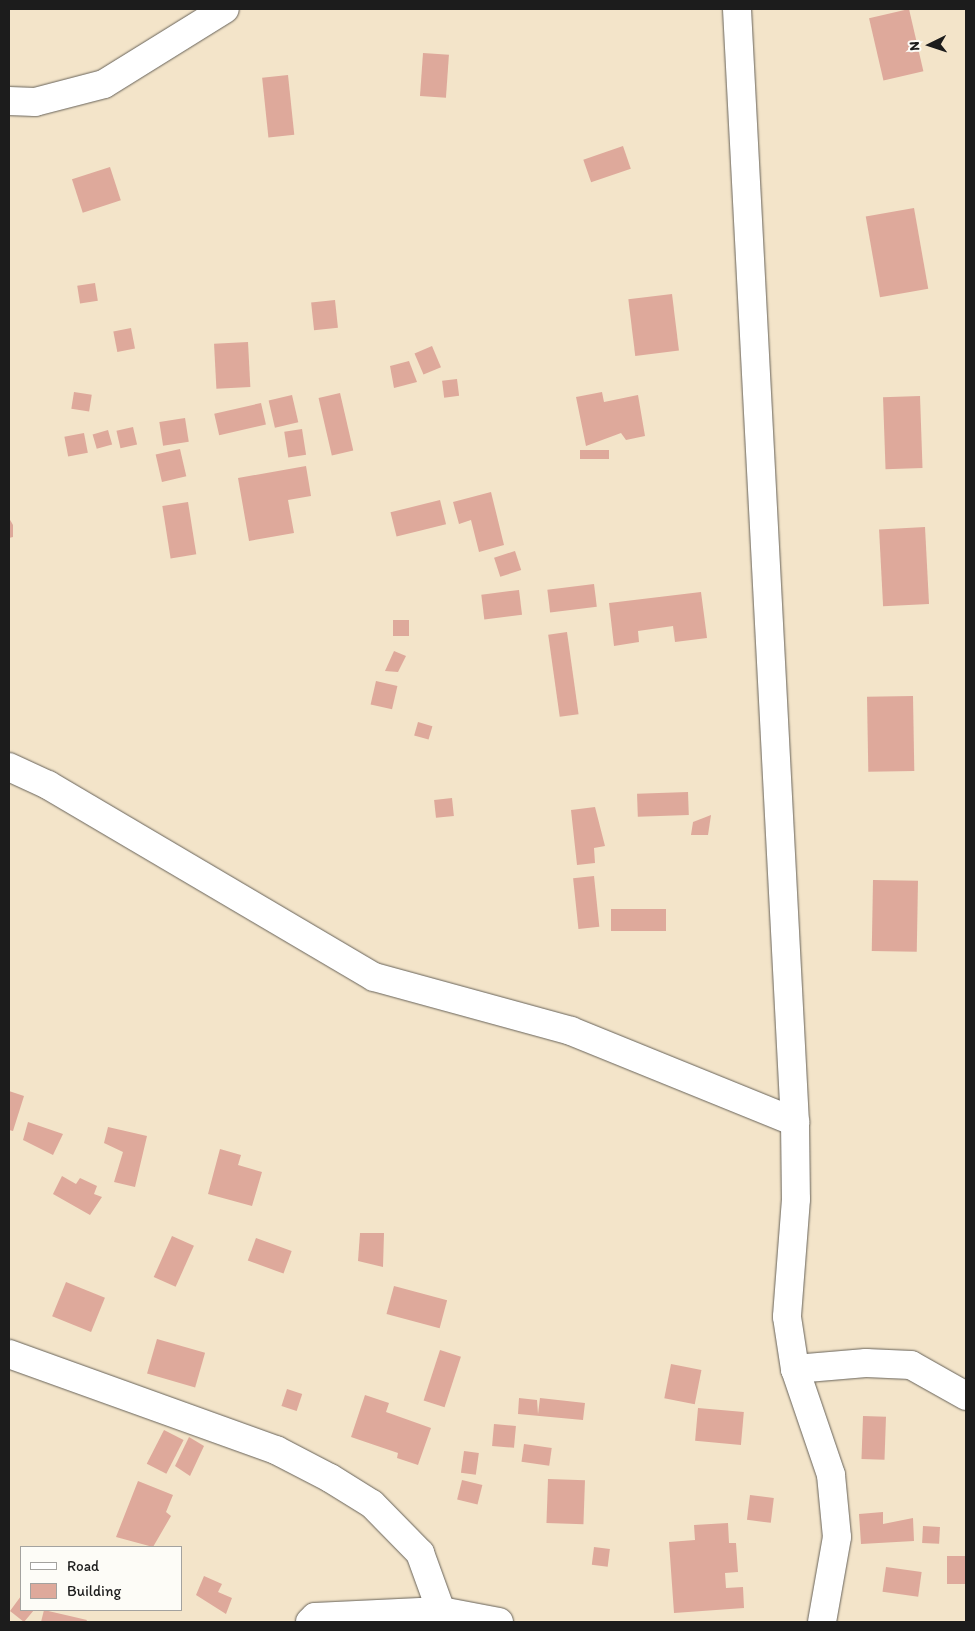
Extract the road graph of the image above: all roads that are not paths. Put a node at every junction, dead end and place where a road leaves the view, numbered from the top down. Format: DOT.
graph roads {
  1 [pos="225,9"];
  2 [pos="737,9"];
  3 [pos="9,101"];
  4 [pos="9,767"];
  5 [pos="795,1122"];
  6 [pos="9,1354"];
  7 [pos="795,1369"];
  8 [pos="966,1396"];
  9 [pos="441,1611"];
  10 [pos="310,1622"];
  11 [pos="499,1622"];
  12 [pos="822,1622"];
  1 -- 3 [label="street"];
  2 -- 5 [label="street"];
  4 -- 5 [label="street"];
  5 -- 7 [label="street"];
  6 -- 9 [label="street"];
  7 -- 8 [label="street"];
  7 -- 12 [label="street"];
  9 -- 10 [label="street"];
  9 -- 11 [label="street"];
}
